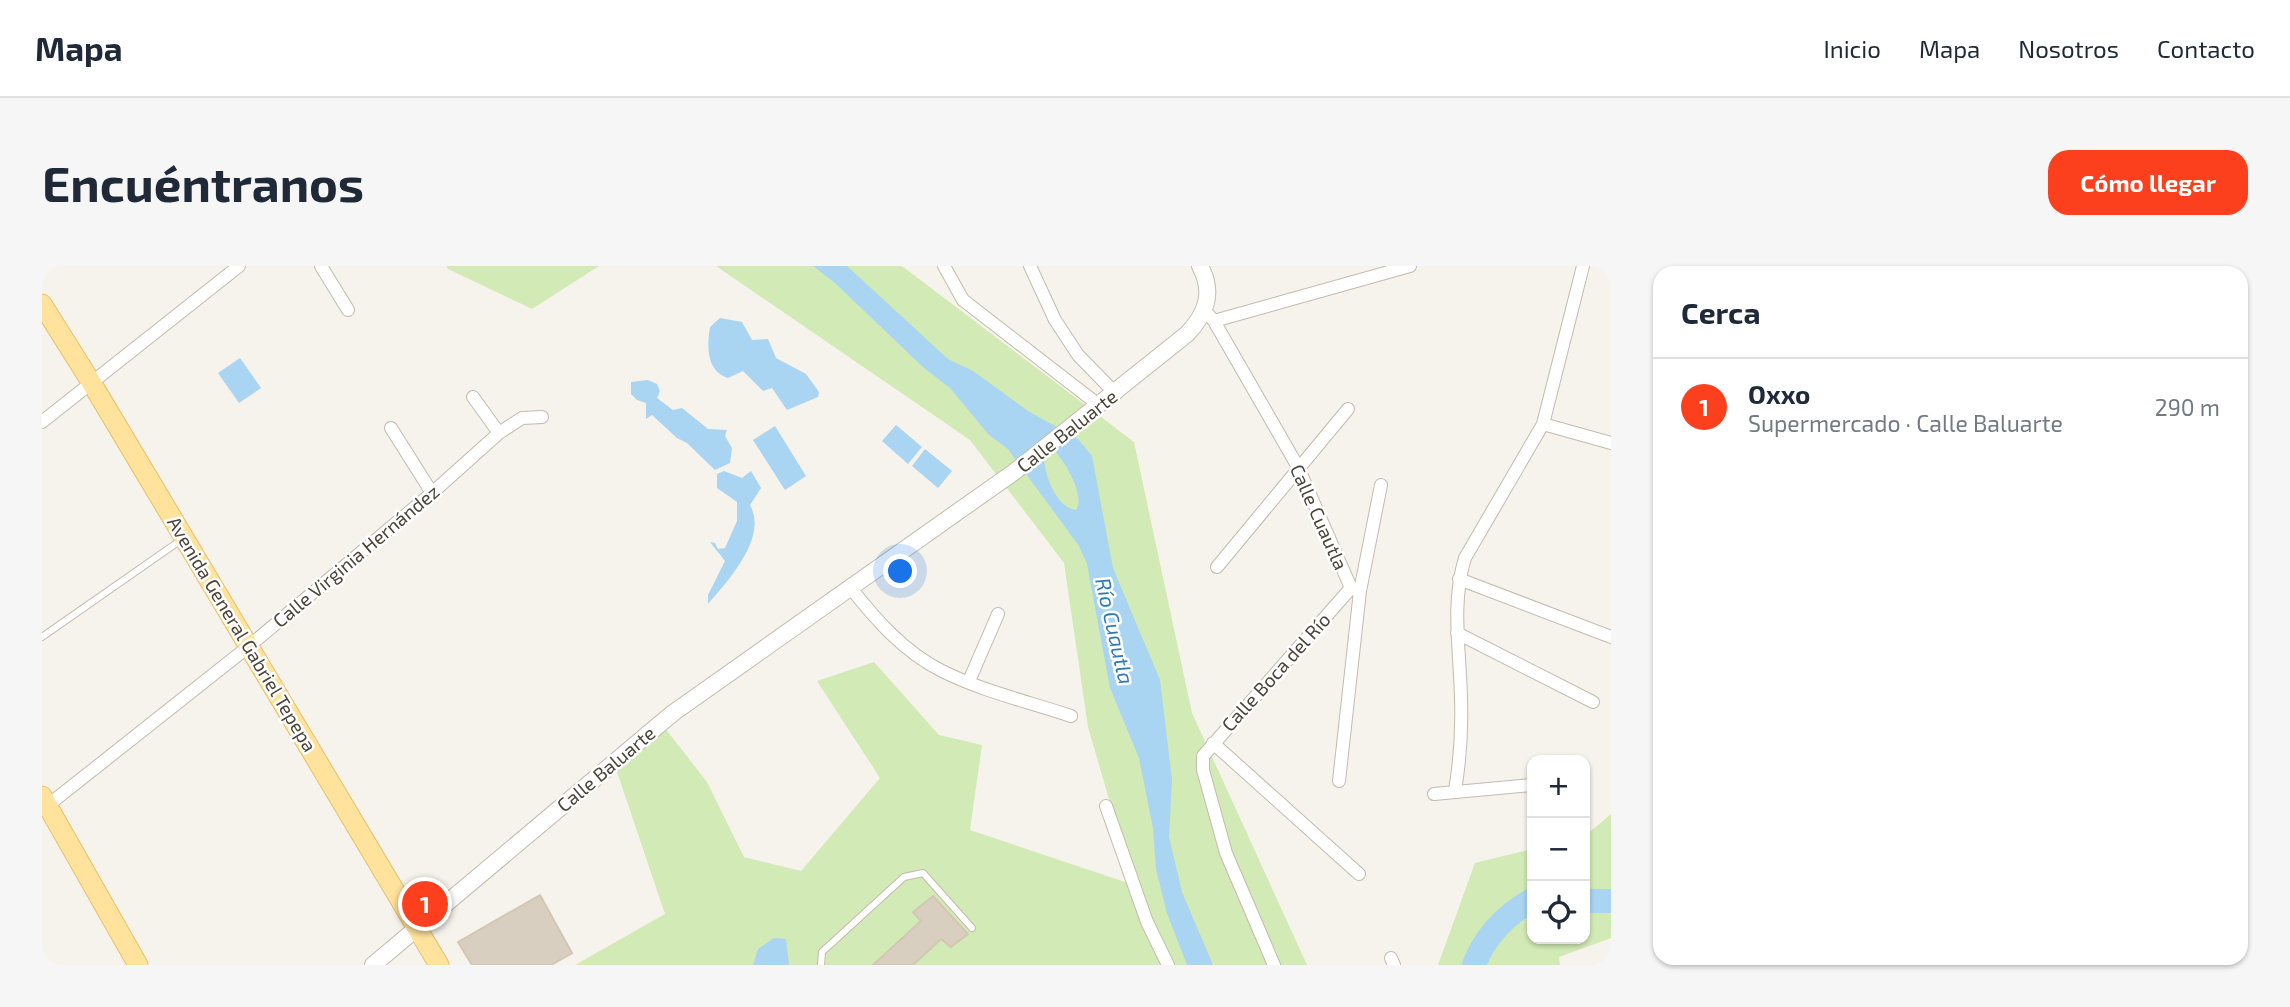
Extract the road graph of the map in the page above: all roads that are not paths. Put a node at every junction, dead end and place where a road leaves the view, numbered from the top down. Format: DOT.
graph roads {
  1 [pos="239,266"];
  2 [pos="321,266"];
  3 [pos="944,266"];
  4 [pos="1030,266"];
  5 [pos="1199,266"];
  6 [pos="1410,266"];
  7 [pos="1583,266"];
  8 [pos="1395,268"];
  9 [pos="42,304"];
  10 [pos="348,310"];
  11 [pos="1210,316"];
  12 [pos="91,382"];
  13 [pos="1116,394"];
  14 [pos="473,397"];
  15 [pos="1100,407"];
  16 [pos="1349,409"];
  17 [pos="542,416"];
  18 [pos="42,422"];
  19 [pos="1543,424"];
  20 [pos="391,428"];
  21 [pos="499,433"];
  22 [pos="1611,443"];
  23 [pos="1298,467"];
  24 [pos="1381,485"];
  25 [pos="432,493"];
  26 [pos="184,538"];
  27 [pos="1217,567"];
  28 [pos="1459,579"];
  29 [pos="850,587"];
  30 [pos="1355,589"];
  31 [pos="998,614"];
  32 [pos="1457,633"];
  33 [pos="42,637"];
  34 [pos="1611,637"];
  35 [pos="248,647"];
  36 [pos="969,681"];
  37 [pos="1592,702"];
  38 [pos="1070,716"];
  39 [pos="1213,743"];
  40 [pos="1339,781"];
  41 [pos="1527,785"];
  42 [pos="1455,790"];
  43 [pos="1434,794"];
  44 [pos="44,804"];
  45 [pos="1107,806"];
  46 [pos="1359,874"];
  47 [pos="416,928"];
  48 [pos="972,928"];
  49 [pos="138,965"];
  50 [pos="373,965"];
  51 [pos="439,965"];
  52 [pos="821,965"];
  53 [pos="1168,965"];
  54 [pos="1274,965"];
  1 -- 12 [label="street"];
  2 -- 10 [label="street"];
  3 -- 15 [label="street"];
  4 -- 13 [label="street"];
  5 -- 11 [label="street"];
  6 -- 8 [label="street"];
  7 -- 19 [label="street"];
  8 -- 11 [label="street"];
  9 -- 12 [label="main road, Avenida General Gabriel Tepepa"];
  11 -- 13 [label="street, Calle Baluarte"];
  11 -- 23 [label="street, Calle Cuautla"];
  12 -- 18 [label="street"];
  12 -- 26 [label="main road, Avenida General Gabriel Tepepa"];
  13 -- 15 [label="street, Calle Baluarte"];
  14 -- 21 [label="street"];
  15 -- 29 [label="street, Calle Baluarte"];
  16 -- 23 [label="street"];
  17 -- 21 [label="street, Calle Virginia Hernández"];
  19 -- 22 [label="street"];
  19 -- 28 [label="street"];
  20 -- 25 [label="street"];
  21 -- 25 [label="street, Calle Virginia Hernández"];
  23 -- 27 [label="street"];
  23 -- 30 [label="street, Calle Cuautla"];
  24 -- 30 [label="street"];
  25 -- 35 [label="street, Calle Virginia Hernández"];
  26 -- 33 [label="lane"];
  26 -- 35 [label="main road, Avenida General Gabriel Tepepa"];
  28 -- 32 [label="street"];
  28 -- 34 [label="street"];
  29 -- 36 [label="street"];
  29 -- 47 [label="street, Calle Baluarte"];
  30 -- 39 [label="street, Calle Boca del Río"];
  30 -- 40 [label="street, Calle Cuautla"];
  31 -- 36 [label="street"];
  32 -- 37 [label="street"];
  32 -- 42 [label="street"];
  35 -- 44 [label="street, Calle Virginia Hernández"];
  35 -- 47 [label="main road, Avenida General Gabriel Tepepa"];
  36 -- 38 [label="street"];
  39 -- 46 [label="street"];
  39 -- 54 [label="street, Calle Boca del Río"];
  41 -- 42 [label="street"];
  42 -- 43 [label="street"];
  44 -- 49 [label="main road"];
  45 -- 53 [label="street"];
  47 -- 50 [label="street, Calle Baluarte"];
  47 -- 51 [label="main road, Avenida General Gabriel Tepepa"];
  48 -- 52 [label="lane"];
}
